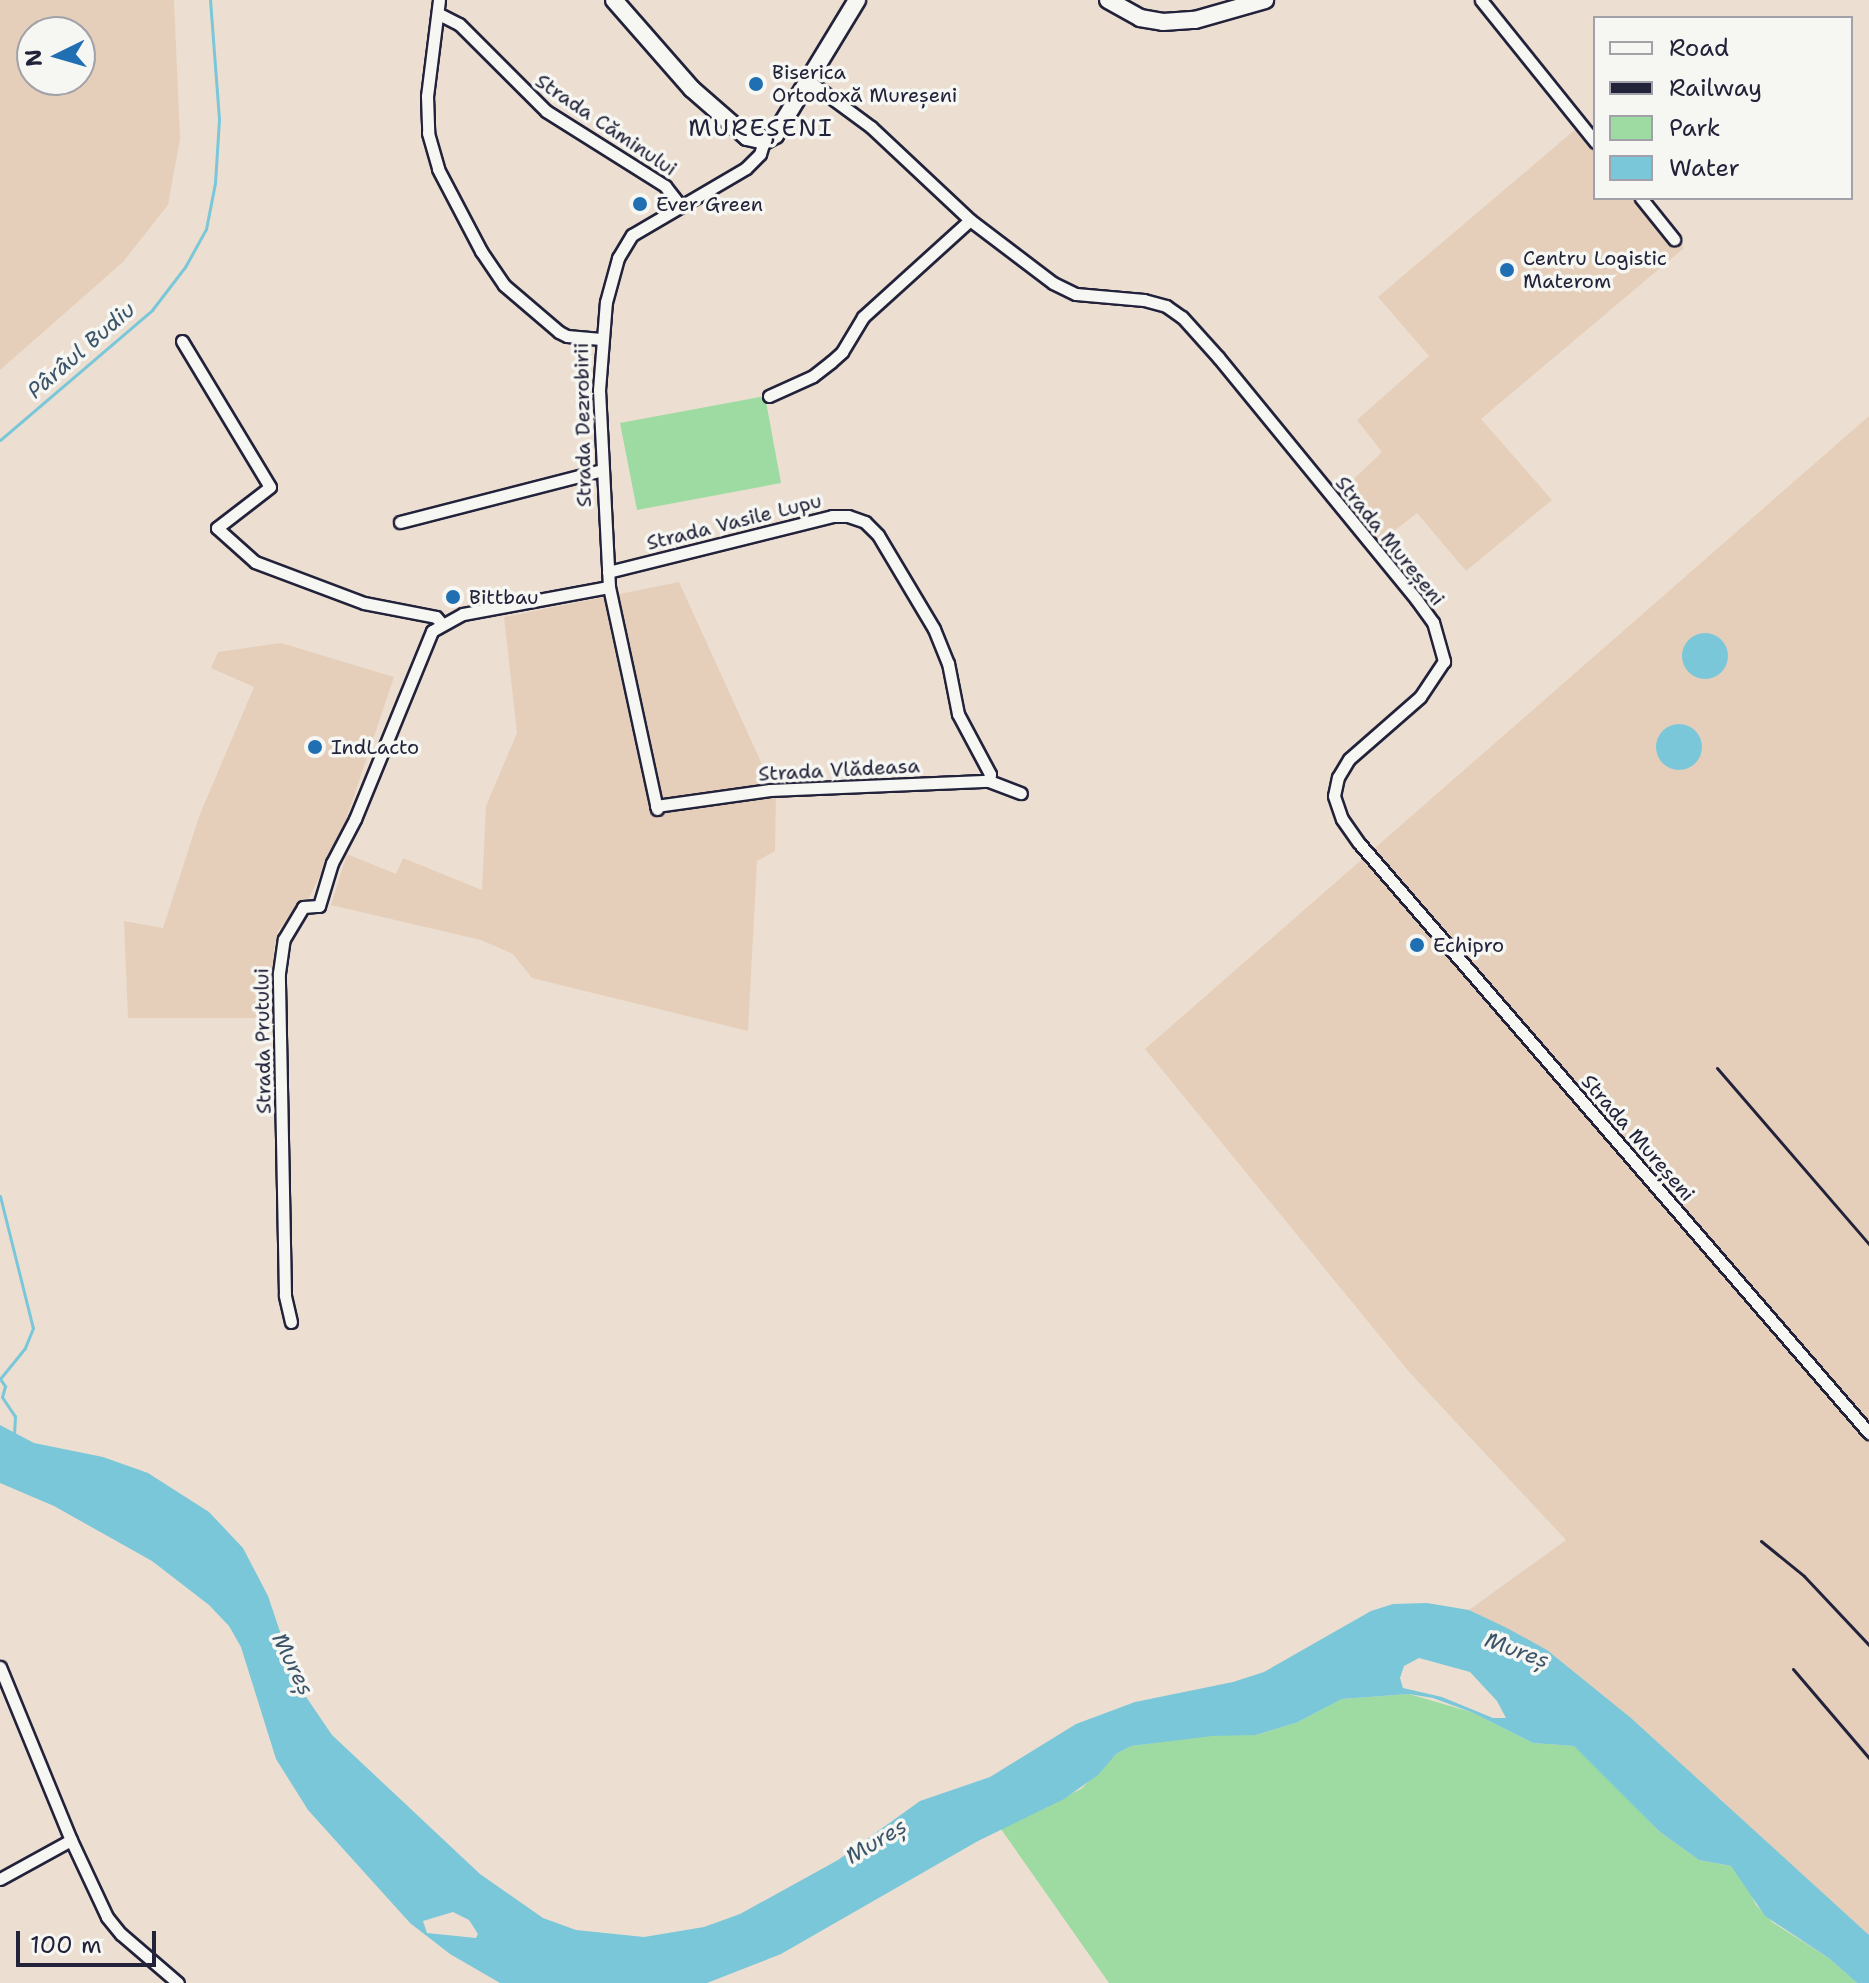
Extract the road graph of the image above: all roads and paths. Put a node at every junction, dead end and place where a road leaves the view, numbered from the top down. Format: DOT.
graph roads {
  1 [pos="439,0"];
  2 [pos="614,0"];
  3 [pos="857,0"];
  4 [pos="1108,0"];
  5 [pos="1265,0"];
  6 [pos="1481,0"];
  7 [pos="439,14"];
  8 [pos="810,82"];
  9 [pos="1591,137"];
  10 [pos="764,141"];
  11 [pos="1643,200"];
  12 [pos="680,205"];
  13 [pos="970,220"];
  14 [pos="1674,239"];
  15 [pos="601,339"];
  16 [pos="182,341"];
  17 [pos="769,396"];
  18 [pos="602,470"];
  19 [pos="400,522"];
  20 [pos="608,572"];
  21 [pos="609,587"];
  22 [pos="441,623"];
  23 [pos="989,781"];
  24 [pos="1021,793"];
  25 [pos="657,808"];
  26 [pos="291,1322"];
  27 [pos="1869,1433"];
  28 [pos="0,1667"];
  29 [pos="71,1840"];
  30 [pos="0,1879"];
  31 [pos="178,1983"];
  1 -- 7 [label="street"];
  2 -- 10 [label="main road"];
  3 -- 8 [label="main road, Strada Dezrobirii"];
  4 -- 5 [label="main road"];
  6 -- 9 [label="street"];
  7 -- 12 [label="street, Strada Căminului"];
  7 -- 15 [label="street"];
  8 -- 10 [label="main road, Strada Dezrobirii"];
  8 -- 13 [label="street, Strada Mureșeni"];
  10 -- 12 [label="street, Strada Dezrobirii"];
  11 -- 14 [label="street"];
  12 -- 15 [label="street, Strada Dezrobirii"];
  13 -- 17 [label="street"];
  13 -- 27 [label="street, Strada Mureșeni"];
  15 -- 18 [label="street, Strada Dezrobirii"];
  16 -- 22 [label="street"];
  18 -- 19 [label="street"];
  18 -- 20 [label="street, Strada Dezrobirii"];
  20 -- 21 [label="street, Strada Dezrobirii"];
  20 -- 23 [label="street, Strada Vasile Lupu"];
  21 -- 22 [label="street"];
  21 -- 25 [label="street, Strada Dezrobirii"];
  22 -- 26 [label="street, Strada Prutului"];
  23 -- 24 [label="street, Strada Vlădeasa"];
  23 -- 25 [label="street, Strada Vlădeasa"];
  28 -- 29 [label="street"];
  29 -- 30 [label="street"];
  29 -- 31 [label="street"];
}
